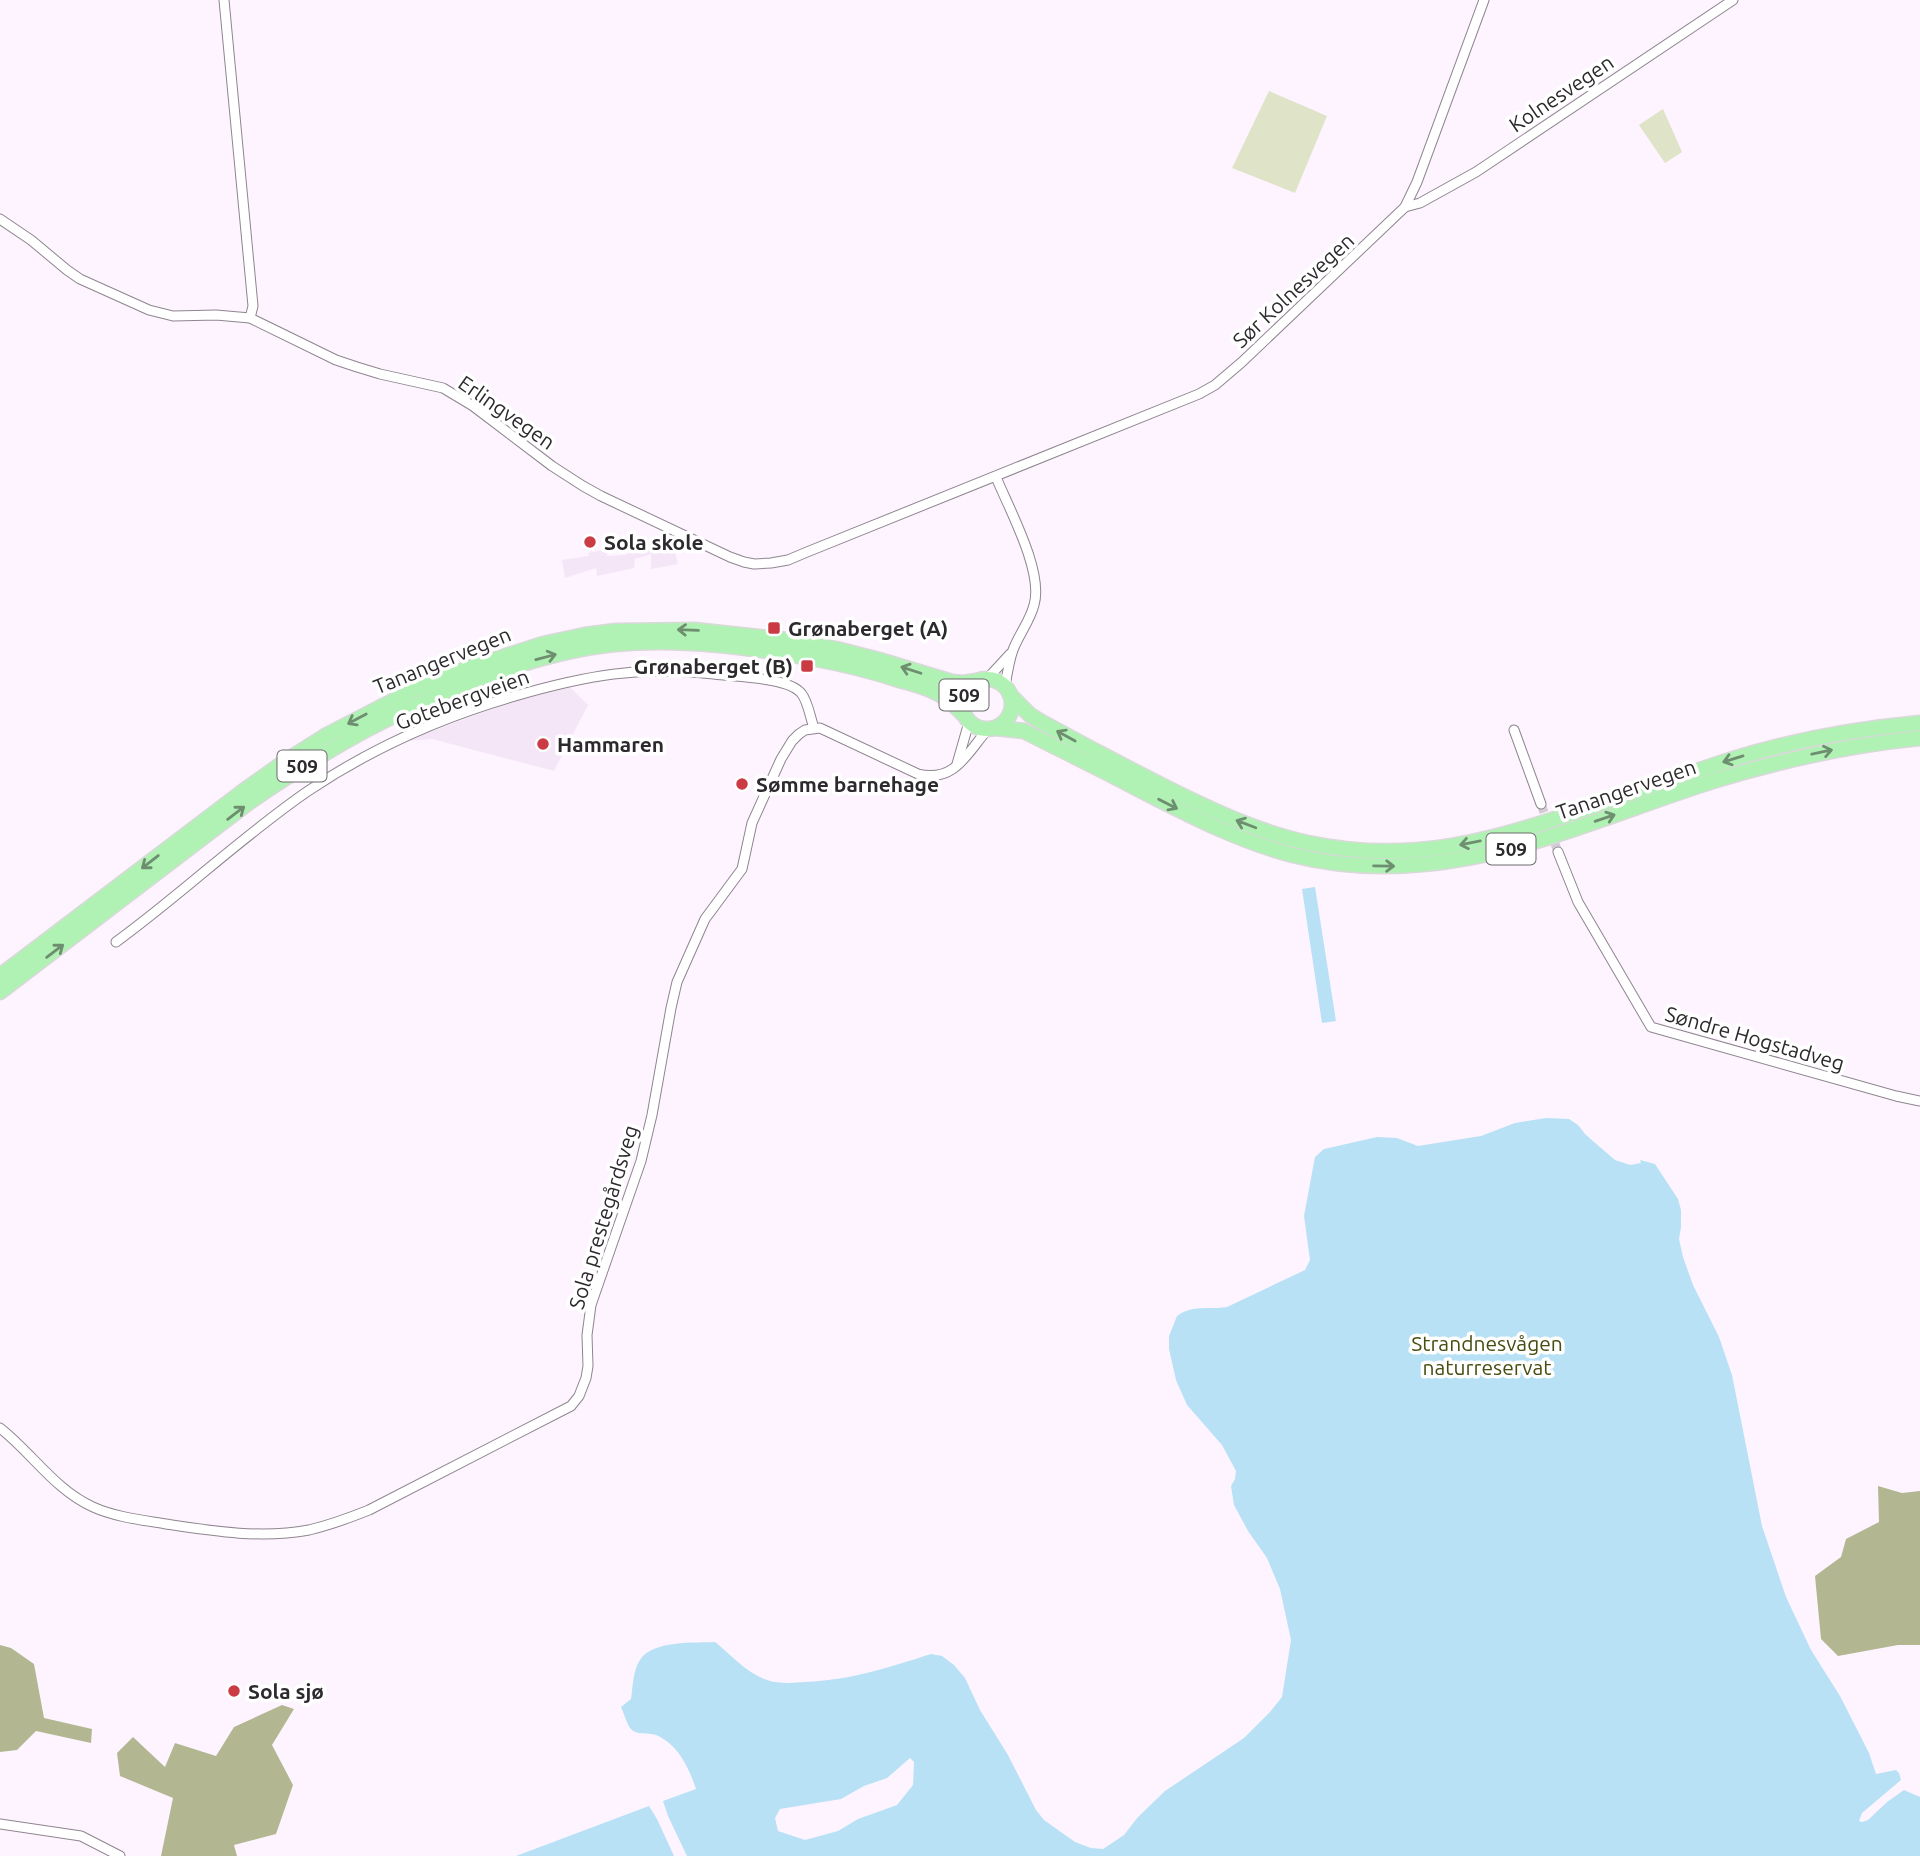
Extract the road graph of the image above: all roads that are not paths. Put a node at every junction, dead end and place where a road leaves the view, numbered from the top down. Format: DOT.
graph roads {
  1 [pos="224,0"];
  2 [pos="1484,0"];
  3 [pos="1733,0"];
  4 [pos="1405,207"];
  5 [pos="0,219"];
  6 [pos="250,318"];
  7 [pos="996,477"];
  8 [pos="1013,650"];
  9 [pos="982,680"];
  10 [pos="1007,691"];
  11 [pos="966,718"];
  12 [pos="1920,723"];
  13 [pos="814,727"];
  14 [pos="991,729"];
  15 [pos="1514,730"];
  16 [pos="1920,738"];
  17 [pos="956,765"];
  18 [pos="1541,804"];
  19 [pos="1558,852"];
  20 [pos="116,942"];
  21 [pos="0,976"];
  22 [pos="0,992"];
  23 [pos="1920,1101"];
  24 [pos="0,1429"];
  25 [pos="0,1824"];
  26 [pos="120,1856"];
  1 -- 6 [label="street"];
  2 -- 4 [label="street, Sør Kolnesvegen"];
  3 -- 4 [label="street, Kolnesvegen"];
  4 -- 7 [label="street, Sør Kolnesvegen"];
  5 -- 6 [label="street, Erlingvegen"];
  6 -- 7 [label="street, Erlingvegen"];
  7 -- 8 [label="street"];
  8 -- 9 [label="street"];
  8 -- 10 [label="street"];
  9 -- 10 [label="highway, 509"];
  9 -- 11 [label="highway, 509"];
  9 -- 21 [label="highway, Tanangervegen / 509, one-way"];
  12 -- 10 [label="highway, Tanangervegen / 509, one-way"];
  10 -- 14 [label="highway, 509"];
  11 -- 14 [label="highway, 509"];
  11 -- 17 [label="street"];
  22 -- 11 [label="highway, Tanangervegen / 509, one-way"];
  13 -- 17 [label="street"];
  13 -- 20 [label="street, Gotebergveien"];
  13 -- 24 [label="street, Sola prestegårdsveg"];
  14 -- 16 [label="highway, Tanangervegen / 509, one-way"];
  14 -- 17 [label="street"];
  15 -- 18 [label="street"];
  19 -- 23 [label="street, Søndre Hogstadveg"];
  25 -- 26 [label="street"];
}
